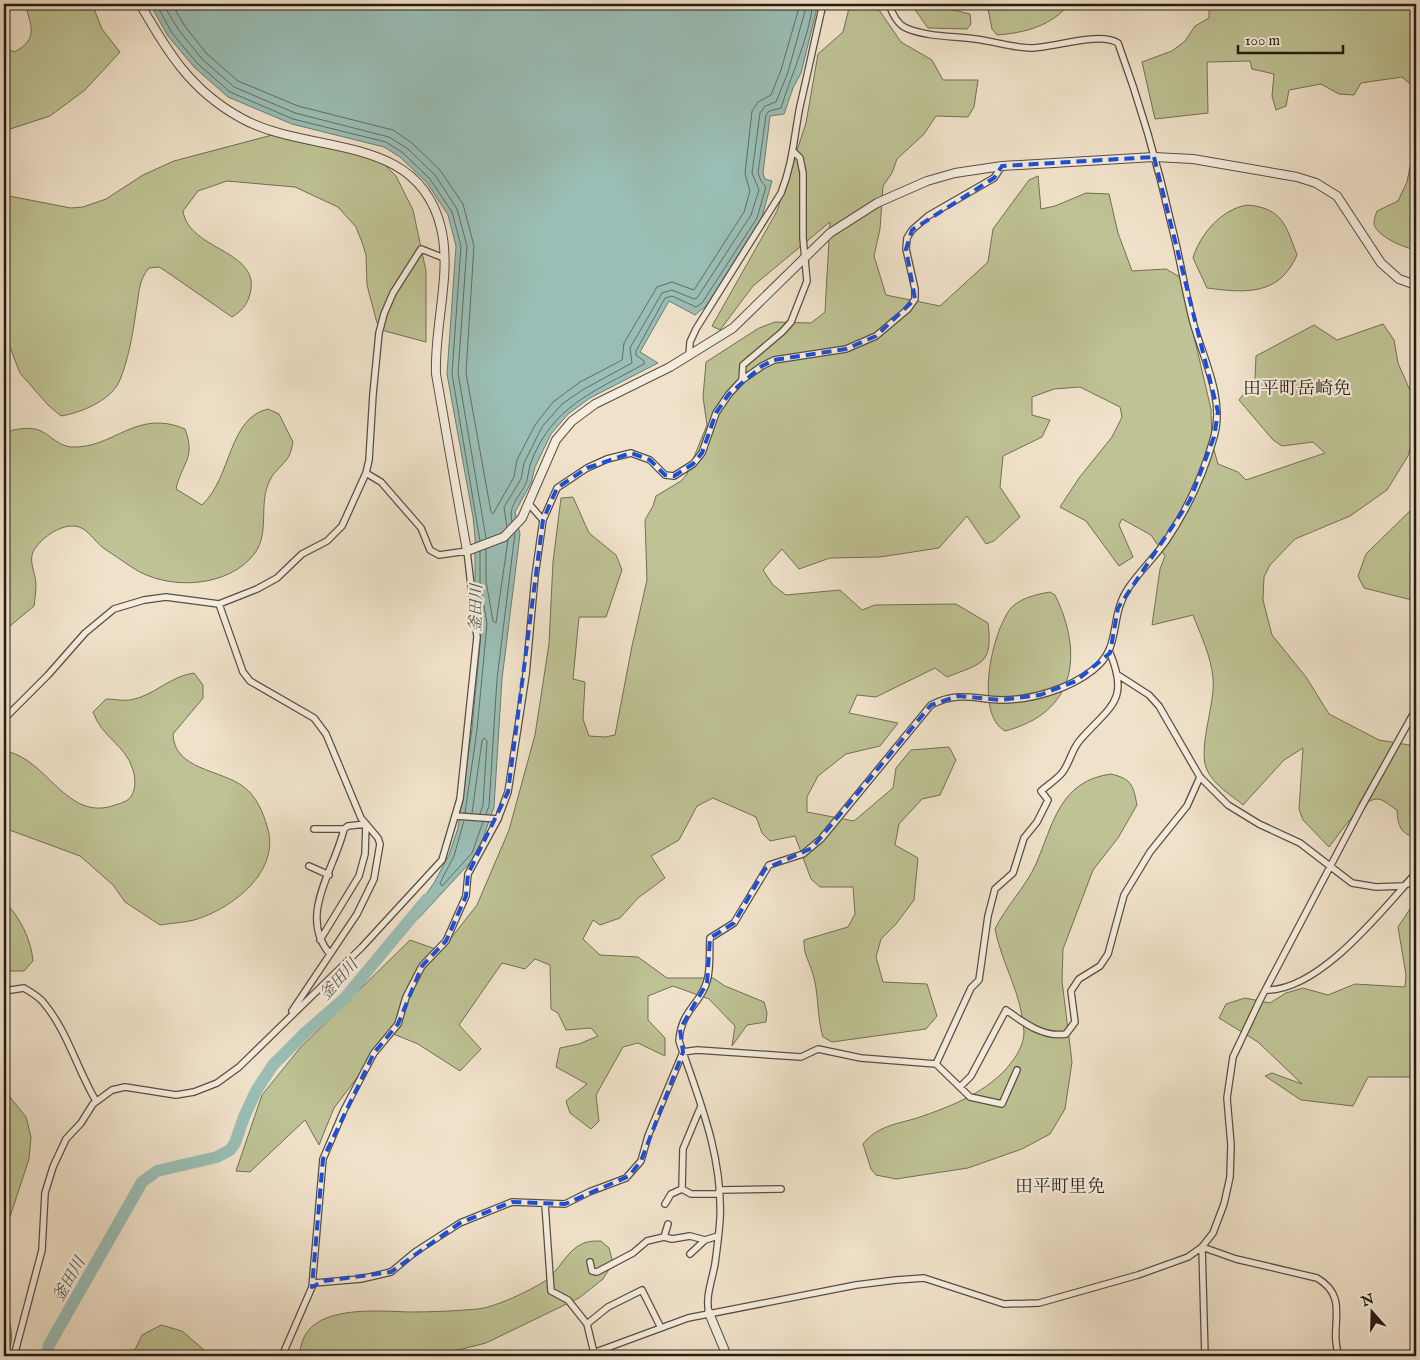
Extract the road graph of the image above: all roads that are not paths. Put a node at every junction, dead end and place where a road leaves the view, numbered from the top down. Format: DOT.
graph roads {
  1 [pos="140,4"];
  2 [pos="823,4"];
  3 [pos="889,4"];
  4 [pos="794,152"];
  5 [pos="1154,157"];
  6 [pos="1002,166"];
  7 [pos="804,256"];
  8 [pos="444,258"];
  9 [pos="1416,286"];
  10 [pos="690,356"];
  11 [pos="742,380"];
  12 [pos="366,473"];
  13 [pos="529,504"];
  14 [pos="543,520"];
  15 [pos="471,550"];
  16 [pos="219,604"];
  17 [pos="1110,653"];
  18 [pos="1118,676"];
  19 [pos="1416,709"];
  20 [pos="4,719"];
  21 [pos="1200,777"];
  22 [pos="457,816"];
  23 [pos="494,819"];
  24 [pos="366,824"];
  25 [pos="314,829"];
  26 [pos="344,829"];
  27 [pos="309,866"];
  28 [pos="1330,867"];
  29 [pos="1416,873"];
  30 [pos="329,875"];
  31 [pos="1416,883"];
  32 [pos="1404,885"];
  33 [pos="320,940"];
  34 [pos="330,954"];
  35 [pos="1266,990"];
  36 [pos="4,991"];
  37 [pos="286,1021"];
  38 [pos="683,1052"];
  39 [pos="936,1064"];
  40 [pos="1017,1070"];
  41 [pos="960,1087"];
  42 [pos="96,1102"];
  43 [pos="702,1106"];
  44 [pos="682,1189"];
  45 [pos="781,1189"];
  46 [pos="719,1192"];
  47 [pos="545,1204"];
  48 [pos="665,1204"];
  49 [pos="668,1224"];
  50 [pos="718,1236"];
  51 [pos="664,1237"];
  52 [pos="705,1240"];
  53 [pos="1202,1247"];
  54 [pos="690,1254"];
  55 [pos="590,1262"];
  56 [pos="312,1287"];
  57 [pos="709,1313"];
  58 [pos="587,1324"];
  59 [pos="661,1328"];
  60 [pos="594,1353"];
  61 [pos="14,1356"];
  62 [pos="282,1356"];
  63 [pos="586,1356"];
  64 [pos="727,1356"];
  65 [pos="1205,1356"];
  66 [pos="1339,1356"];
  1 -- 8 [label="street"];
  2 -- 4 [label="street"];
  3 -- 5 [label="street"];
  4 -- 7 [label="street"];
  4 -- 10 [label="street"];
  5 -- 6 [label="street"];
  5 -- 9 [label="street"];
  5 -- 17 [label="street"];
  6 -- 7 [label="street"];
  6 -- 11 [label="street"];
  7 -- 10 [label="street"];
  7 -- 11 [label="street"];
  8 -- 12 [label="street"];
  8 -- 15 [label="street"];
  10 -- 13 [label="street"];
  11 -- 14 [label="street"];
  12 -- 15 [label="street"];
  12 -- 16 [label="street"];
  13 -- 14 [label="street"];
  13 -- 15 [label="street"];
  14 -- 23 [label="street"];
  15 -- 22 [label="street"];
  16 -- 20 [label="street"];
  16 -- 24 [label="street"];
  17 -- 18 [label="street"];
  17 -- 38 [label="street"];
  18 -- 21 [label="street"];
  18 -- 39 [label="street"];
  19 -- 28 [label="street"];
  21 -- 28 [label="street"];
  21 -- 41 [label="street"];
  22 -- 23 [label="street"];
  22 -- 37 [label="street"];
  23 -- 56 [label="street"];
  24 -- 26 [label="street"];
  24 -- 33 [label="street"];
  24 -- 34 [label="street"];
  25 -- 26 [label="street"];
  26 -- 30 [label="street"];
  27 -- 30 [label="street"];
  28 -- 32 [label="street"];
  28 -- 35 [label="street"];
  29 -- 32 [label="street"];
  30 -- 33 [label="street"];
  31 -- 32 [label="street"];
  32 -- 35 [label="street"];
  33 -- 34 [label="street"];
  34 -- 37 [label="street"];
  35 -- 53 [label="street"];
  36 -- 42 [label="street"];
  37 -- 42 [label="street"];
  38 -- 39 [label="street"];
  38 -- 43 [label="street"];
  38 -- 47 [label="street"];
  39 -- 41 [label="street"];
  40 -- 41 [label="street"];
  42 -- 61 [label="street"];
  43 -- 44 [label="street"];
  43 -- 46 [label="street"];
  44 -- 46 [label="street"];
  44 -- 48 [label="street"];
  45 -- 46 [label="street"];
  46 -- 50 [label="street"];
  47 -- 56 [label="street"];
  47 -- 58 [label="street"];
  49 -- 51 [label="street"];
  50 -- 52 [label="street"];
  50 -- 57 [label="street"];
  51 -- 52 [label="street"];
  51 -- 55 [label="street"];
  52 -- 54 [label="street"];
  53 -- 57 [label="street"];
  53 -- 65 [label="street"];
  53 -- 66 [label="street"];
  56 -- 62 [label="street"];
  57 -- 59 [label="street"];
  57 -- 64 [label="street"];
  58 -- 59 [label="street"];
  58 -- 60 [label="street"];
  59 -- 60 [label="street"];
  60 -- 63 [label="street"];
}
